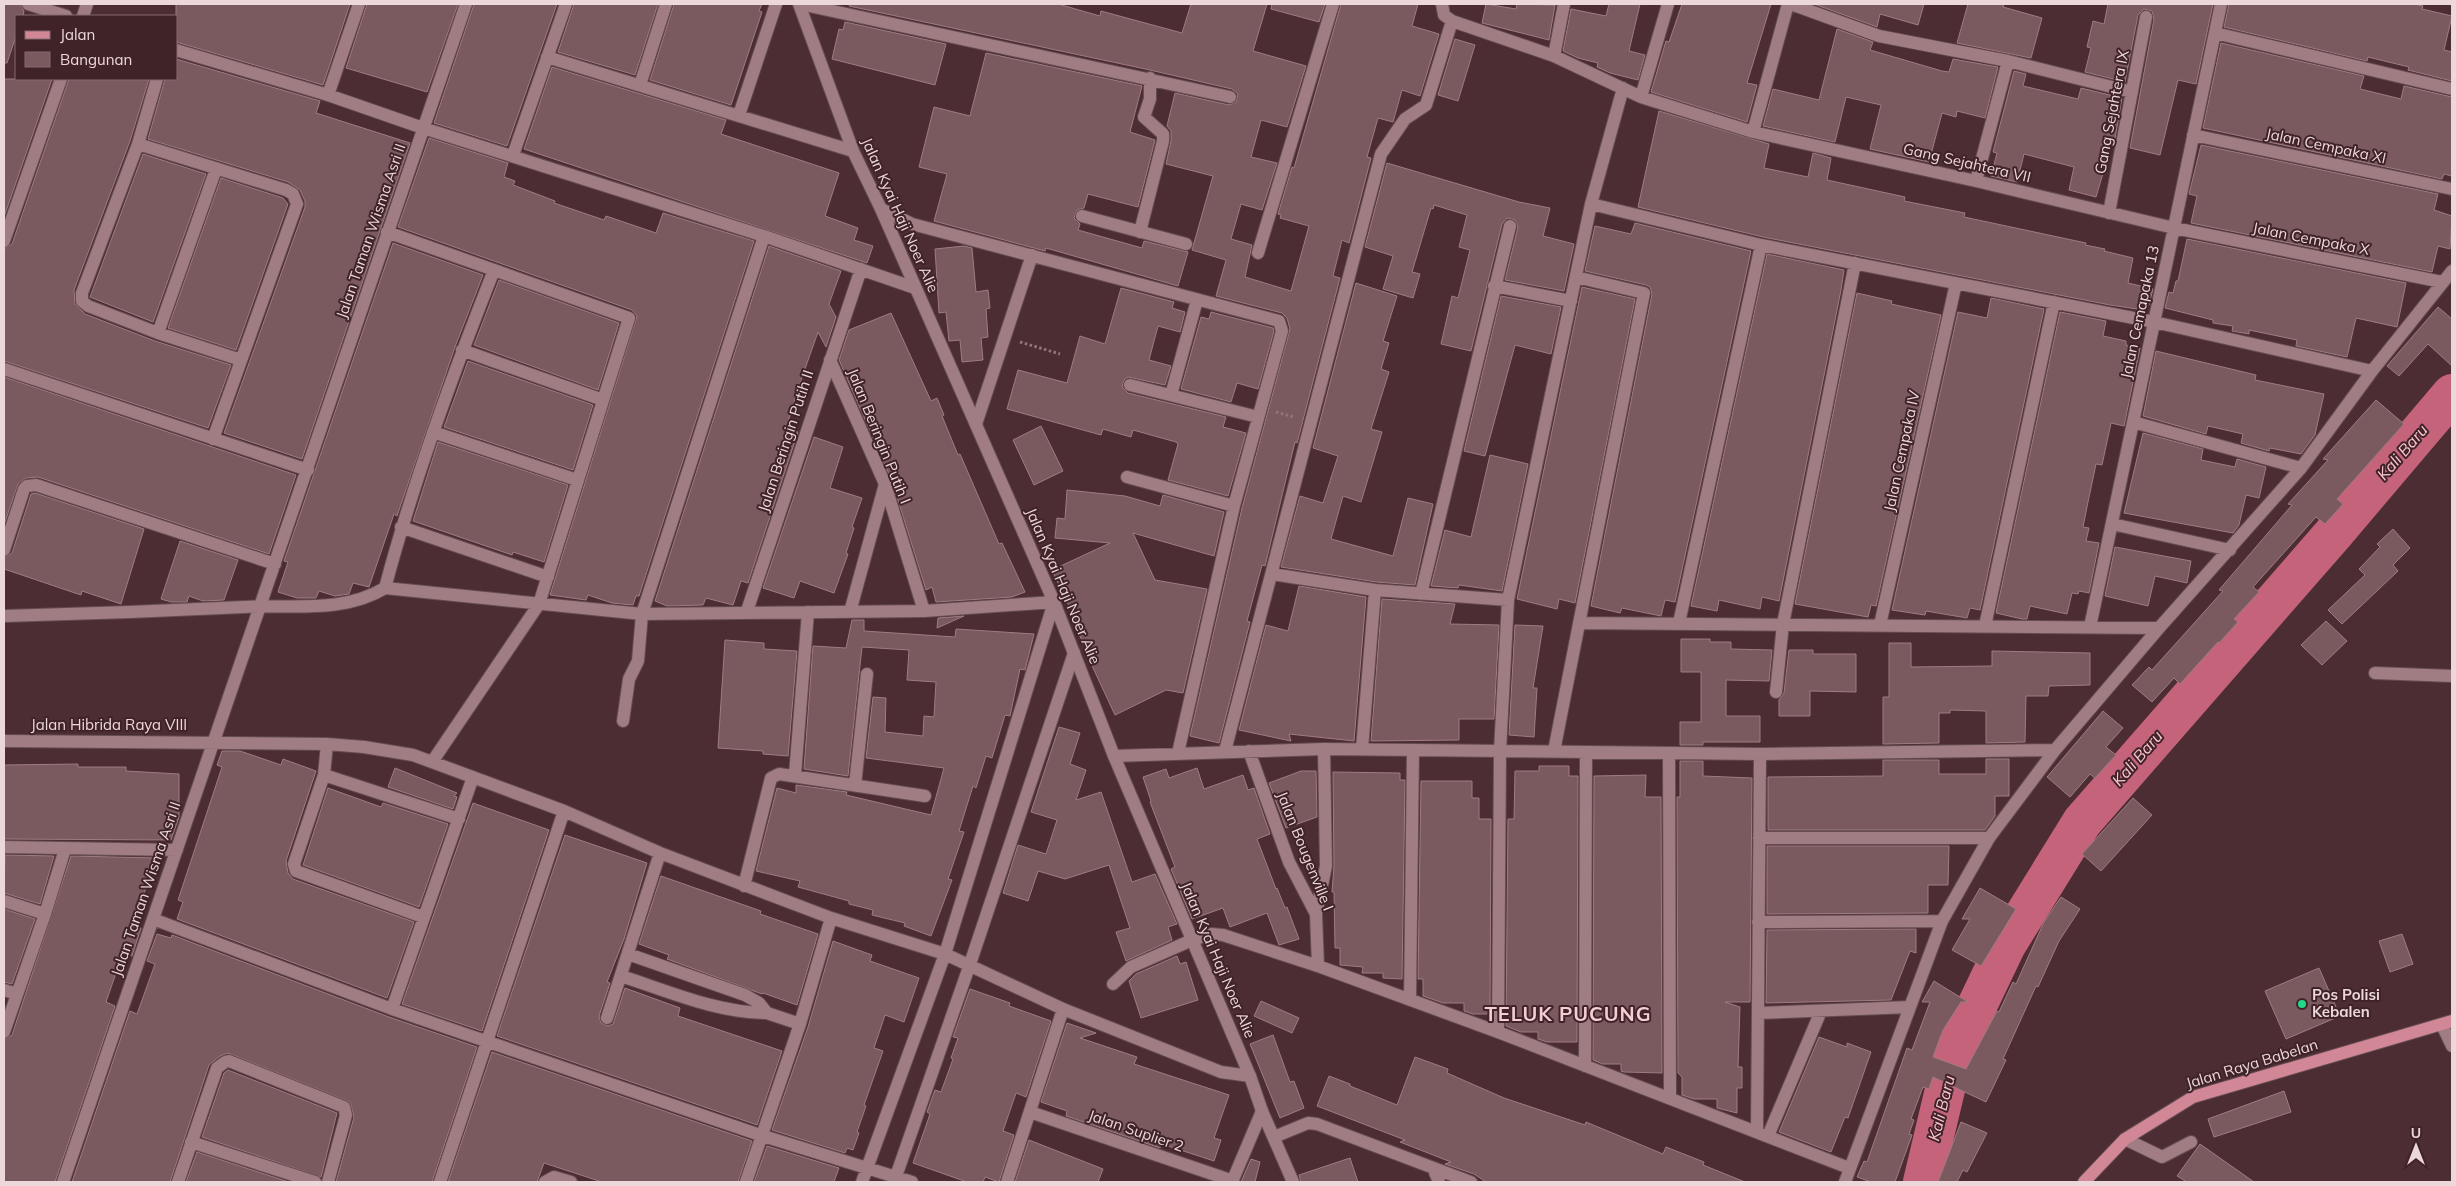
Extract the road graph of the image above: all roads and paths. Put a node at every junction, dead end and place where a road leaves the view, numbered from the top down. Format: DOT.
graph roads {
  1 [pos="28,4"];
  2 [pos="359,4"];
  3 [pos="466,4"];
  4 [pos="566,4"];
  5 [pos="666,4"];
  6 [pos="776,4"];
  7 [pos="800,4"];
  8 [pos="1333,4"];
  9 [pos="1442,4"];
  10 [pos="1564,4"];
  11 [pos="1668,4"];
  12 [pos="1790,4"];
  13 [pos="2221,4"];
  14 [pos="63,15"];
  15 [pos="2146,17"];
  16 [pos="1452,21"];
  17 [pos="2215,33"];
  18 [pos="178,51"];
  19 [pos="1554,56"];
  20 [pos="547,57"];
  21 [pos="2008,61"];
  22 [pos="1150,78"];
  23 [pos="61,80"];
  24 [pos="156,80"];
  25 [pos="640,85"];
  26 [pos="1623,88"];
  27 [pos="2452,89"];
  28 [pos="2132,92"];
  29 [pos="328,95"];
  30 [pos="1230,97"];
  31 [pos="1641,97"];
  32 [pos="739,115"];
  33 [pos="423,128"];
  34 [pos="1753,132"];
  35 [pos="2194,135"];
  36 [pos="138,144"];
  37 [pos="853,151"];
  38 [pos="513,155"];
  39 [pos="216,168"];
  40 [pos="1976,181"];
  41 [pos="2452,189"];
  42 [pos="1591,204"];
  43 [pos="881,209"];
  44 [pos="2109,213"];
  45 [pos="1082,216"];
  46 [pos="1510,226"];
  47 [pos="2174,228"];
  48 [pos="387,232"];
  49 [pos="1140,232"];
  50 [pos="764,236"];
  51 [pos="4,242"];
  52 [pos="1186,244"];
  53 [pos="1761,245"];
  54 [pos="1258,253"];
  55 [pos="1032,255"];
  56 [pos="1855,263"];
  57 [pos="861,269"];
  58 [pos="494,270"];
  59 [pos="2452,271"];
  60 [pos="1576,277"];
  61 [pos="2442,282"];
  62 [pos="1956,283"];
  63 [pos="1494,286"];
  64 [pos="915,288"];
  65 [pos="1197,300"];
  66 [pos="1571,301"];
  67 [pos="2054,302"];
  68 [pos="2154,322"];
  69 [pos="158,333"];
  70 [pos="1006,338"];
  71 [pos="462,350"];
  72 [pos="1060,354"];
  73 [pos="241,360"];
  74 [pos="830,360"];
  75 [pos="4,369"];
  76 [pos="2372,371"];
  77 [pos="1130,385"];
  78 [pos="1171,395"];
  79 [pos="603,400"];
  80 [pos="1259,412"];
  81 [pos="1312,422"];
  82 [pos="2133,422"];
  83 [pos="976,424"];
  84 [pos="433,432"];
  85 [pos="213,439"];
  86 [pos="2301,468"];
  87 [pos="308,470"];
  88 [pos="1127,477"];
  89 [pos="578,480"];
  90 [pos="885,484"];
  91 [pos="1234,506"];
  92 [pos="2112,524"];
  93 [pos="401,527"];
  94 [pos="4,550"];
  95 [pos="2230,550"];
  96 [pos="275,564"];
  97 [pos="1272,574"];
  98 [pos="548,577"];
  99 [pos="385,588"];
  100 [pos="1375,590"];
  101 [pos="1420,594"];
  102 [pos="1508,600"];
  103 [pos="1054,602"];
  104 [pos="540,604"];
  105 [pos="260,606"];
  106 [pos="747,611"];
  107 [pos="924,611"];
  108 [pos="808,612"];
  109 [pos="850,612"];
  110 [pos="642,614"];
  111 [pos="4,616"];
  112 [pos="1579,623"];
  113 [pos="1679,623"];
  114 [pos="1783,624"];
  115 [pos="1880,625"];
  116 [pos="1985,626"];
  117 [pos="2090,627"];
  118 [pos="2159,628"];
  119 [pos="1074,653"];
  120 [pos="2375,673"];
  121 [pos="867,674"];
  122 [pos="2452,676"];
  123 [pos="1776,692"];
  124 [pos="623,721"];
  125 [pos="4,741"];
  126 [pos="214,742"];
  127 [pos="327,744"];
  128 [pos="1324,749"];
  129 [pos="1362,749"];
  130 [pos="1413,750"];
  131 [pos="2055,750"];
  132 [pos="1225,751"];
  133 [pos="1249,751"];
  134 [pos="1500,751"];
  135 [pos="1554,751"];
  136 [pos="1178,752"];
  137 [pos="1586,752"];
  138 [pos="1669,752"];
  139 [pos="1760,754"];
  140 [pos="1114,756"];
  141 [pos="432,762"];
  142 [pos="324,775"];
  143 [pos="795,775"];
  144 [pos="473,777"];
  145 [pos="855,785"];
  146 [pos="925,796"];
  147 [pos="564,810"];
  148 [pos="459,819"];
  149 [pos="1759,838"];
  150 [pos="1989,838"];
  151 [pos="4,847"];
  152 [pos="65,849"];
  153 [pos="177,850"];
  154 [pos="660,852"];
  155 [pos="744,886"];
  156 [pos="4,901"];
  157 [pos="45,914"];
  158 [pos="1316,914"];
  159 [pos="423,917"];
  160 [pos="831,918"];
  161 [pos="153,919"];
  162 [pos="1942,921"];
  163 [pos="1758,922"];
  164 [pos="1192,940"];
  165 [pos="628,954"];
  166 [pos="945,954"];
  167 [pos="970,964"];
  168 [pos="1318,966"];
  169 [pos="621,976"];
  170 [pos="1113,984"];
  171 [pos="4,990"];
  172 [pos="17,994"];
  173 [pos="1410,1000"];
  174 [pos="1910,1007"];
  175 [pos="1063,1009"];
  176 [pos="392,1010"];
  177 [pos="1820,1011"];
  178 [pos="767,1013"];
  179 [pos="1758,1014"];
  180 [pos="607,1018"];
  181 [pos="2447,1023"];
  182 [pos="800,1024"];
  183 [pos="4,1032"];
  184 [pos="1498,1032"];
  185 [pos="486,1040"];
  186 [pos="2452,1046"];
  187 [pos="1585,1066"];
  188 [pos="1250,1076"];
  189 [pos="1670,1098"];
  190 [pos="1262,1111"];
  191 [pos="1030,1112"];
  192 [pos="1762,1134"];
  193 [pos="760,1135"];
  194 [pos="1274,1137"];
  195 [pos="2125,1139"];
  196 [pos="191,1142"];
  197 [pos="2190,1142"];
  198 [pos="867,1167"];
  199 [pos="1433,1168"];
  200 [pos="1849,1168"];
  201 [pos="895,1179"];
  202 [pos="1232,1181"];
  203 [pos="63,1182"];
  204 [pos="178,1182"];
  205 [pos="315,1182"];
  206 [pos="328,1182"];
  207 [pos="440,1182"];
  208 [pos="545,1182"];
  209 [pos="571,1182"];
  210 [pos="746,1182"];
  211 [pos="862,1182"];
  212 [pos="912,1182"];
  213 [pos="1007,1182"];
  214 [pos="1292,1182"];
  215 [pos="1439,1182"];
  216 [pos="1471,1182"];
  217 [pos="1845,1182"];
  218 [pos="2084,1182"];
  1 -- 14 [label="street"];
  2 -- 29 [label="street"];
  3 -- 33 [label="street, Jalan Taman Wisma Asri II"];
  4 -- 20 [label="street"];
  5 -- 25 [label="street"];
  6 -- 32 [label="street"];
  7 -- 22 [label="street"];
  7 -- 37 [label="street, Jalan Kyai Haji Noer Alie"];
  8 -- 54 [label="street"];
  9 -- 16 [label="street"];
  10 -- 19 [label="street"];
  11 -- 31 [label="street"];
  12 -- 21 [label="street"];
  12 -- 34 [label="street"];
  13 -- 17 [label="street, Jalan Cemapaka 13"];
  15 -- 28 [label="street, Gang Sejahtera IX"];
  16 -- 19 [label="street, Gang Sejahtera VII"];
  16 -- 81 [label="street"];
  17 -- 27 [label="street"];
  17 -- 35 [label="street, Jalan Cemapaka 13"];
  18 -- 29 [label="street"];
  19 -- 26 [label="street, Gang Sejahtera VII"];
  20 -- 25 [label="street"];
  20 -- 38 [label="street"];
  21 -- 28 [label="street"];
  21 -- 40 [label="street"];
  22 -- 30 [label="street"];
  22 -- 49 [label="street"];
  23 -- 51 [label="street"];
  24 -- 36 [label="street"];
  25 -- 32 [label="street"];
  26 -- 31 [label="street, Gang Sejahtera VII"];
  26 -- 42 [label="street"];
  28 -- 44 [label="street, Gang Sejahtera IX"];
  29 -- 33 [label="street"];
  31 -- 34 [label="street, Gang Sejahtera VII"];
  32 -- 37 [label="street"];
  33 -- 38 [label="street"];
  33 -- 48 [label="street, Jalan Taman Wisma Asri II"];
  34 -- 40 [label="street, Gang Sejahtera VII"];
  35 -- 41 [label="street, Jalan Cempaka XI"];
  35 -- 47 [label="street, Jalan Cemapaka 13"];
  36 -- 39 [label="street"];
  36 -- 69 [label="street"];
  37 -- 43 [label="street, Jalan Kyai Haji Noer Alie"];
  38 -- 50 [label="street"];
  39 -- 69 [label="street"];
  39 -- 73 [label="street"];
  40 -- 44 [label="street, Gang Sejahtera VII"];
  42 -- 53 [label="street"];
  42 -- 60 [label="street"];
  43 -- 55 [label="street"];
  43 -- 64 [label="street, Jalan Kyai Haji Noer Alie"];
  44 -- 47 [label="street, Gang Sejahtera VII"];
  45 -- 49 [label="street"];
  46 -- 63 [label="street"];
  47 -- 61 [label="street, Jalan Cempaka X"];
  47 -- 68 [label="street, Jalan Cemapaka 13"];
  48 -- 58 [label="street"];
  48 -- 87 [label="street, Jalan Taman Wisma Asri II"];
  49 -- 52 [label="street"];
  50 -- 57 [label="street"];
  50 -- 110 [label="street"];
  53 -- 56 [label="street"];
  53 -- 113 [label="street"];
  55 -- 65 [label="street"];
  55 -- 70 [label="street"];
  56 -- 62 [label="street"];
  56 -- 114 [label="street"];
  57 -- 64 [label="street"];
  57 -- 74 [label="street, Jalan Beringin Putih II"];
  58 -- 71 [label="street"];
  58 -- 79 [label="street"];
  59 -- 61 [label="street"];
  60 -- 66 [label="street"];
  60 -- 112 [label="street"];
  61 -- 76 [label="street"];
  62 -- 67 [label="street"];
  62 -- 115 [label="street, Jalan Cempaka IV"];
  63 -- 66 [label="street"];
  63 -- 101 [label="street"];
  64 -- 83 [label="street, Jalan Kyai Haji Noer Alie"];
  65 -- 78 [label="street"];
  65 -- 80 [label="street"];
  66 -- 102 [label="street"];
  67 -- 68 [label="street"];
  67 -- 116 [label="street"];
  68 -- 76 [label="street"];
  68 -- 82 [label="street, Jalan Cemapaka 13"];
  69 -- 73 [label="street"];
  70 -- 72 [label="path"];
  70 -- 83 [label="street"];
  71 -- 79 [label="street"];
  71 -- 84 [label="street"];
  73 -- 85 [label="street"];
  74 -- 90 [label="street, Jalan Beringin Putih I"];
  74 -- 106 [label="street, Jalan Beringin Putih II"];
  75 -- 85 [label="street"];
  76 -- 86 [label="street"];
  77 -- 78 [label="street"];
  78 -- 80 [label="street"];
  79 -- 89 [label="street"];
  80 -- 81 [label="path"];
  80 -- 91 [label="street"];
  81 -- 97 [label="street"];
  82 -- 86 [label="street"];
  82 -- 92 [label="street, Jalan Cemapaka 13"];
  83 -- 103 [label="street, Jalan Kyai Haji Noer Alie"];
  84 -- 89 [label="street"];
  84 -- 93 [label="street"];
  85 -- 87 [label="street"];
  86 -- 95 [label="street"];
  87 -- 96 [label="street, Jalan Taman Wisma Asri II"];
  88 -- 91 [label="street"];
  89 -- 98 [label="street"];
  90 -- 107 [label="street, Jalan Beringin Putih I"];
  90 -- 109 [label="street"];
  91 -- 136 [label="street"];
  92 -- 95 [label="street"];
  92 -- 117 [label="street, Jalan Cemapaka 13"];
  93 -- 98 [label="street"];
  93 -- 99 [label="street"];
  94 -- 96 [label="street"];
  95 -- 118 [label="street"];
  96 -- 105 [label="street, Jalan Taman Wisma Asri II"];
  97 -- 100 [label="street"];
  97 -- 132 [label="street"];
  98 -- 104 [label="street"];
  99 -- 104 [label="street"];
  99 -- 105 [label="street"];
  100 -- 101 [label="street"];
  100 -- 129 [label="street"];
  101 -- 102 [label="street"];
  102 -- 134 [label="street"];
  103 -- 107 [label="street"];
  103 -- 119 [label="street, Jalan Kyai Haji Noer Alie"];
  103 -- 166 [label="street"];
  104 -- 110 [label="street"];
  104 -- 141 [label="street"];
  105 -- 111 [label="street"];
  105 -- 126 [label="street, Jalan Taman Wisma Asri II"];
  106 -- 108 [label="street"];
  106 -- 110 [label="street"];
  107 -- 109 [label="street"];
  108 -- 109 [label="street"];
  108 -- 143 [label="street"];
  110 -- 124 [label="street"];
  112 -- 113 [label="street"];
  112 -- 135 [label="street"];
  113 -- 114 [label="street"];
  114 -- 115 [label="street"];
  114 -- 123 [label="street"];
  115 -- 116 [label="street"];
  116 -- 117 [label="street"];
  117 -- 118 [label="street"];
  118 -- 131 [label="street"];
  119 -- 140 [label="street, Jalan Kyai Haji Noer Alie"];
  119 -- 167 [label="street"];
  120 -- 122 [label="street"];
  121 -- 145 [label="street"];
  125 -- 126 [label="street, Jalan Hibrida Raya VIII"];
  126 -- 127 [label="street, Jalan Hibrida Raya VIII"];
  126 -- 153 [label="street, Jalan Taman Wisma Asri II"];
  127 -- 141 [label="street, Jalan Hibrida Raya VIII"];
  127 -- 142 [label="street"];
  128 -- 129 [label="street"];
  128 -- 133 [label="street"];
  128 -- 158 [label="street"];
  129 -- 130 [label="street"];
  130 -- 134 [label="street"];
  130 -- 173 [label="street"];
  131 -- 139 [label="street"];
  131 -- 150 [label="street"];
  132 -- 133 [label="street"];
  132 -- 136 [label="street"];
  133 -- 158 [label="street, Jalan Bougenville I"];
  134 -- 135 [label="street"];
  134 -- 184 [label="street"];
  135 -- 137 [label="street"];
  136 -- 140 [label="street"];
  137 -- 138 [label="street"];
  137 -- 187 [label="street"];
  138 -- 139 [label="street"];
  138 -- 189 [label="street"];
  139 -- 149 [label="street"];
  140 -- 164 [label="street, Jalan Kyai Haji Noer Alie"];
  141 -- 144 [label="street, Jalan Hibrida Raya VIII"];
  142 -- 148 [label="street"];
  142 -- 159 [label="street"];
  143 -- 145 [label="street"];
  143 -- 155 [label="street"];
  144 -- 147 [label="street, Jalan Hibrida Raya VIII"];
  144 -- 148 [label="street"];
  145 -- 146 [label="street"];
  147 -- 154 [label="street, Jalan Hibrida Raya VIII"];
  147 -- 185 [label="street"];
  148 -- 159 [label="street"];
  149 -- 150 [label="street"];
  149 -- 163 [label="street"];
  150 -- 162 [label="street"];
  151 -- 152 [label="street"];
  152 -- 153 [label="street"];
  152 -- 157 [label="street"];
  153 -- 161 [label="street, Jalan Taman Wisma Asri II"];
  154 -- 155 [label="street, Jalan Hibrida Raya VIII"];
  154 -- 165 [label="street"];
  155 -- 160 [label="street, Jalan Hibrida Raya VIII"];
  156 -- 157 [label="street"];
  157 -- 172 [label="street"];
  158 -- 168 [label="street, Jalan Bougenville I"];
  159 -- 176 [label="street"];
  160 -- 166 [label="street, Jalan Hibrida Raya VIII"];
  160 -- 182 [label="street"];
  161 -- 176 [label="street"];
  161 -- 203 [label="street, Jalan Taman Wisma Asri II"];
  162 -- 163 [label="street"];
  162 -- 174 [label="street"];
  163 -- 179 [label="street"];
  164 -- 168 [label="street"];
  164 -- 170 [label="street"];
  164 -- 188 [label="street, Jalan Kyai Haji Noer Alie"];
  165 -- 169 [label="street"];
  165 -- 178 [label="street"];
  166 -- 167 [label="street, Jalan Hibrida Raya VIII"];
  166 -- 198 [label="street"];
  167 -- 175 [label="street, Jalan Hibrida Raya VIII"];
  167 -- 201 [label="street"];
  168 -- 173 [label="street"];
  169 -- 178 [label="street"];
  169 -- 180 [label="street"];
  171 -- 172 [label="street"];
  172 -- 183 [label="street"];
  173 -- 184 [label="street"];
  174 -- 177 [label="street"];
  174 -- 200 [label="street"];
  175 -- 188 [label="street, Jalan Hibrida Raya VIII"];
  175 -- 191 [label="street"];
  176 -- 185 [label="street"];
  177 -- 179 [label="street"];
  177 -- 192 [label="street"];
  178 -- 182 [label="street"];
  179 -- 192 [label="street"];
  181 -- 186 [label="street"];
  181 -- 195 [label="main road, Jalan Raya Babelan"];
  182 -- 193 [label="street"];
  184 -- 187 [label="street"];
  185 -- 193 [label="street"];
  185 -- 207 [label="street"];
  187 -- 189 [label="street"];
  188 -- 190 [label="street, Jalan Kyai Haji Noer Alie"];
  189 -- 192 [label="street"];
  190 -- 194 [label="street, Jalan Kyai Haji Noer Alie"];
  190 -- 202 [label="street"];
  191 -- 202 [label="street, Jalan Suplier 2"];
  191 -- 213 [label="street"];
  192 -- 200 [label="street"];
  193 -- 198 [label="street"];
  193 -- 210 [label="street"];
  194 -- 199 [label="street"];
  194 -- 214 [label="street, Jalan Kyai Haji Noer Alie"];
  195 -- 197 [label="street"];
  195 -- 218 [label="main road, Jalan Raya Babelan"];
  196 -- 204 [label="street"];
  196 -- 205 [label="street"];
  196 -- 206 [label="street"];
  198 -- 201 [label="street"];
  198 -- 211 [label="street"];
  199 -- 215 [label="street"];
  199 -- 216 [label="street"];
  200 -- 217 [label="street"];
  201 -- 212 [label="street"];
  208 -- 209 [label="street"];
}
